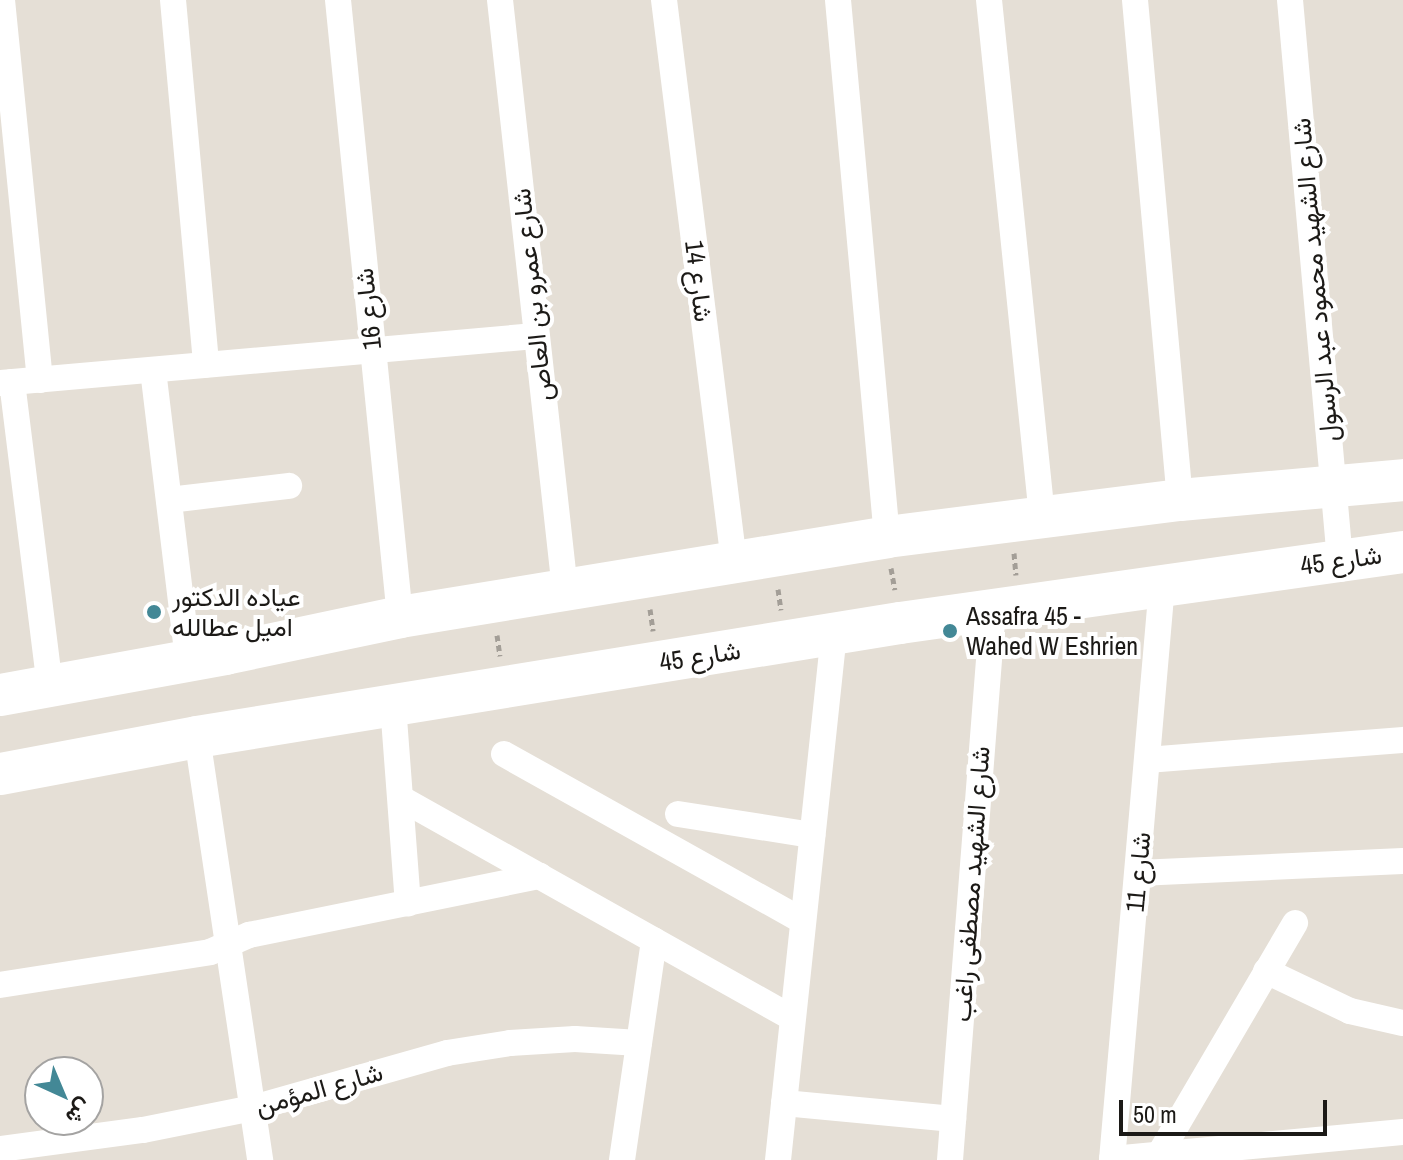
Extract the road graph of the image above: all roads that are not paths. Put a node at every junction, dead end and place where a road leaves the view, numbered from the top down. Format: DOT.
graph roads {
  1 [pos="2,0"];
  2 [pos="173,0"];
  3 [pos="338,0"];
  4 [pos="500,0"];
  5 [pos="664,0"];
  6 [pos="838,0"];
  7 [pos="989,0"];
  8 [pos="1135,0"];
  9 [pos="1290,0"];
  10 [pos="535,336"];
  11 [pos="373,350"];
  12 [pos="206,365"];
  13 [pos="153,370"];
  14 [pos="40,380"];
  15 [pos="6,382"];
  16 [pos="1403,480"];
  17 [pos="289,486"];
  18 [pos="1334,486"];
  19 [pos="169,500"];
  20 [pos="1180,500"];
  21 [pos="1027,518"];
  22 [pos="887,537"];
  23 [pos="1403,552"];
  24 [pos="753,559"];
  25 [pos="1340,560"];
  26 [pos="1162,585"];
  27 [pos="565,590"];
  28 [pos="1005,607"];
  29 [pos="400,617"];
  30 [pos="834,633"];
  31 [pos="188,660"];
  32 [pos="50,686"];
  33 [pos="0,695"];
  34 [pos="393,705"];
  35 [pos="197,737"];
  36 [pos="1403,740"];
  37 [pos="504,754"];
  38 [pos="1147,760"];
  39 [pos="0,774"];
  40 [pos="402,799"];
  41 [pos="678,814"];
  42 [pos="812,835"];
  43 [pos="1403,861"];
  44 [pos="1138,873"];
  45 [pos="540,876"];
  46 [pos="408,903"];
  47 [pos="803,921"];
  48 [pos="1295,923"];
  49 [pos="654,940"];
  50 [pos="229,944"];
  51 [pos="1266,971"];
  52 [pos="0,985"];
  53 [pos="792,1018"];
  54 [pos="1403,1023"];
  55 [pos="639,1043"];
  56 [pos="784,1103"];
  57 [pos="253,1108"];
  58 [pos="953,1119"];
  59 [pos="1403,1132"];
  60 [pos="0,1149"];
  61 [pos="1159,1155"];
  62 [pos="260,1160"];
  63 [pos="622,1160"];
  64 [pos="778,1160"];
  65 [pos="950,1160"];
  66 [pos="1112,1160"];
  1 -- 14 [label="street"];
  2 -- 12 [label="street"];
  3 -- 11 [label="street, شارع 16"];
  4 -- 10 [label="street, شارع عمرو بن العاص"];
  5 -- 24 [label="street, شارع 14"];
  6 -- 22 [label="street"];
  7 -- 21 [label="street"];
  8 -- 20 [label="street"];
  9 -- 18 [label="street, شارع الشهيد محمود عبد الرسول"];
  10 -- 11 [label="street"];
  10 -- 27 [label="street, شارع عمرو بن العاص"];
  11 -- 12 [label="street"];
  11 -- 29 [label="street, شارع 16"];
  12 -- 13 [label="street"];
  13 -- 14 [label="street"];
  13 -- 19 [label="street"];
  14 -- 15 [label="street"];
  15 -- 32 [label="street"];
  16 -- 18 [label="main road"];
  17 -- 19 [label="street"];
  18 -- 20 [label="main road"];
  18 -- 25 [label="street, شارع الشهيد محمود عبد الرسول"];
  19 -- 31 [label="street"];
  20 -- 21 [label="main road"];
  21 -- 22 [label="main road"];
  22 -- 24 [label="main road"];
  23 -- 25 [label="main road, شارع 45"];
  24 -- 27 [label="main road"];
  25 -- 26 [label="main road, شارع 45"];
  26 -- 28 [label="main road, شارع 45"];
  26 -- 38 [label="street, شارع 11"];
  27 -- 29 [label="main road"];
  28 -- 30 [label="main road, شارع 45"];
  28 -- 58 [label="street, شارع الشهيد مصطفى راغب"];
  29 -- 31 [label="main road"];
  30 -- 34 [label="main road, شارع 45"];
  30 -- 42 [label="street"];
  31 -- 32 [label="main road"];
  32 -- 33 [label="main road"];
  34 -- 35 [label="main road, شارع 45"];
  34 -- 40 [label="street"];
  35 -- 39 [label="main road, شارع 45"];
  35 -- 50 [label="street"];
  36 -- 38 [label="street"];
  37 -- 47 [label="street"];
  38 -- 44 [label="street, شارع 11"];
  40 -- 45 [label="street"];
  40 -- 46 [label="street"];
  41 -- 42 [label="street"];
  42 -- 47 [label="street"];
  43 -- 44 [label="street"];
  44 -- 66 [label="street, شارع 11"];
  45 -- 46 [label="street"];
  45 -- 49 [label="street"];
  46 -- 50 [label="street"];
  47 -- 53 [label="street"];
  48 -- 51 [label="street"];
  49 -- 53 [label="street"];
  49 -- 55 [label="street"];
  50 -- 52 [label="street"];
  50 -- 57 [label="street"];
  51 -- 54 [label="street"];
  51 -- 61 [label="street"];
  53 -- 56 [label="street"];
  55 -- 57 [label="street, شارع المؤمن"];
  55 -- 63 [label="street"];
  56 -- 58 [label="street"];
  56 -- 64 [label="street"];
  57 -- 60 [label="street, شارع المؤمن"];
  57 -- 62 [label="street"];
  58 -- 65 [label="street, شارع الشهيد مصطفى راغب"];
  59 -- 61 [label="street"];
  61 -- 66 [label="street"];
}
